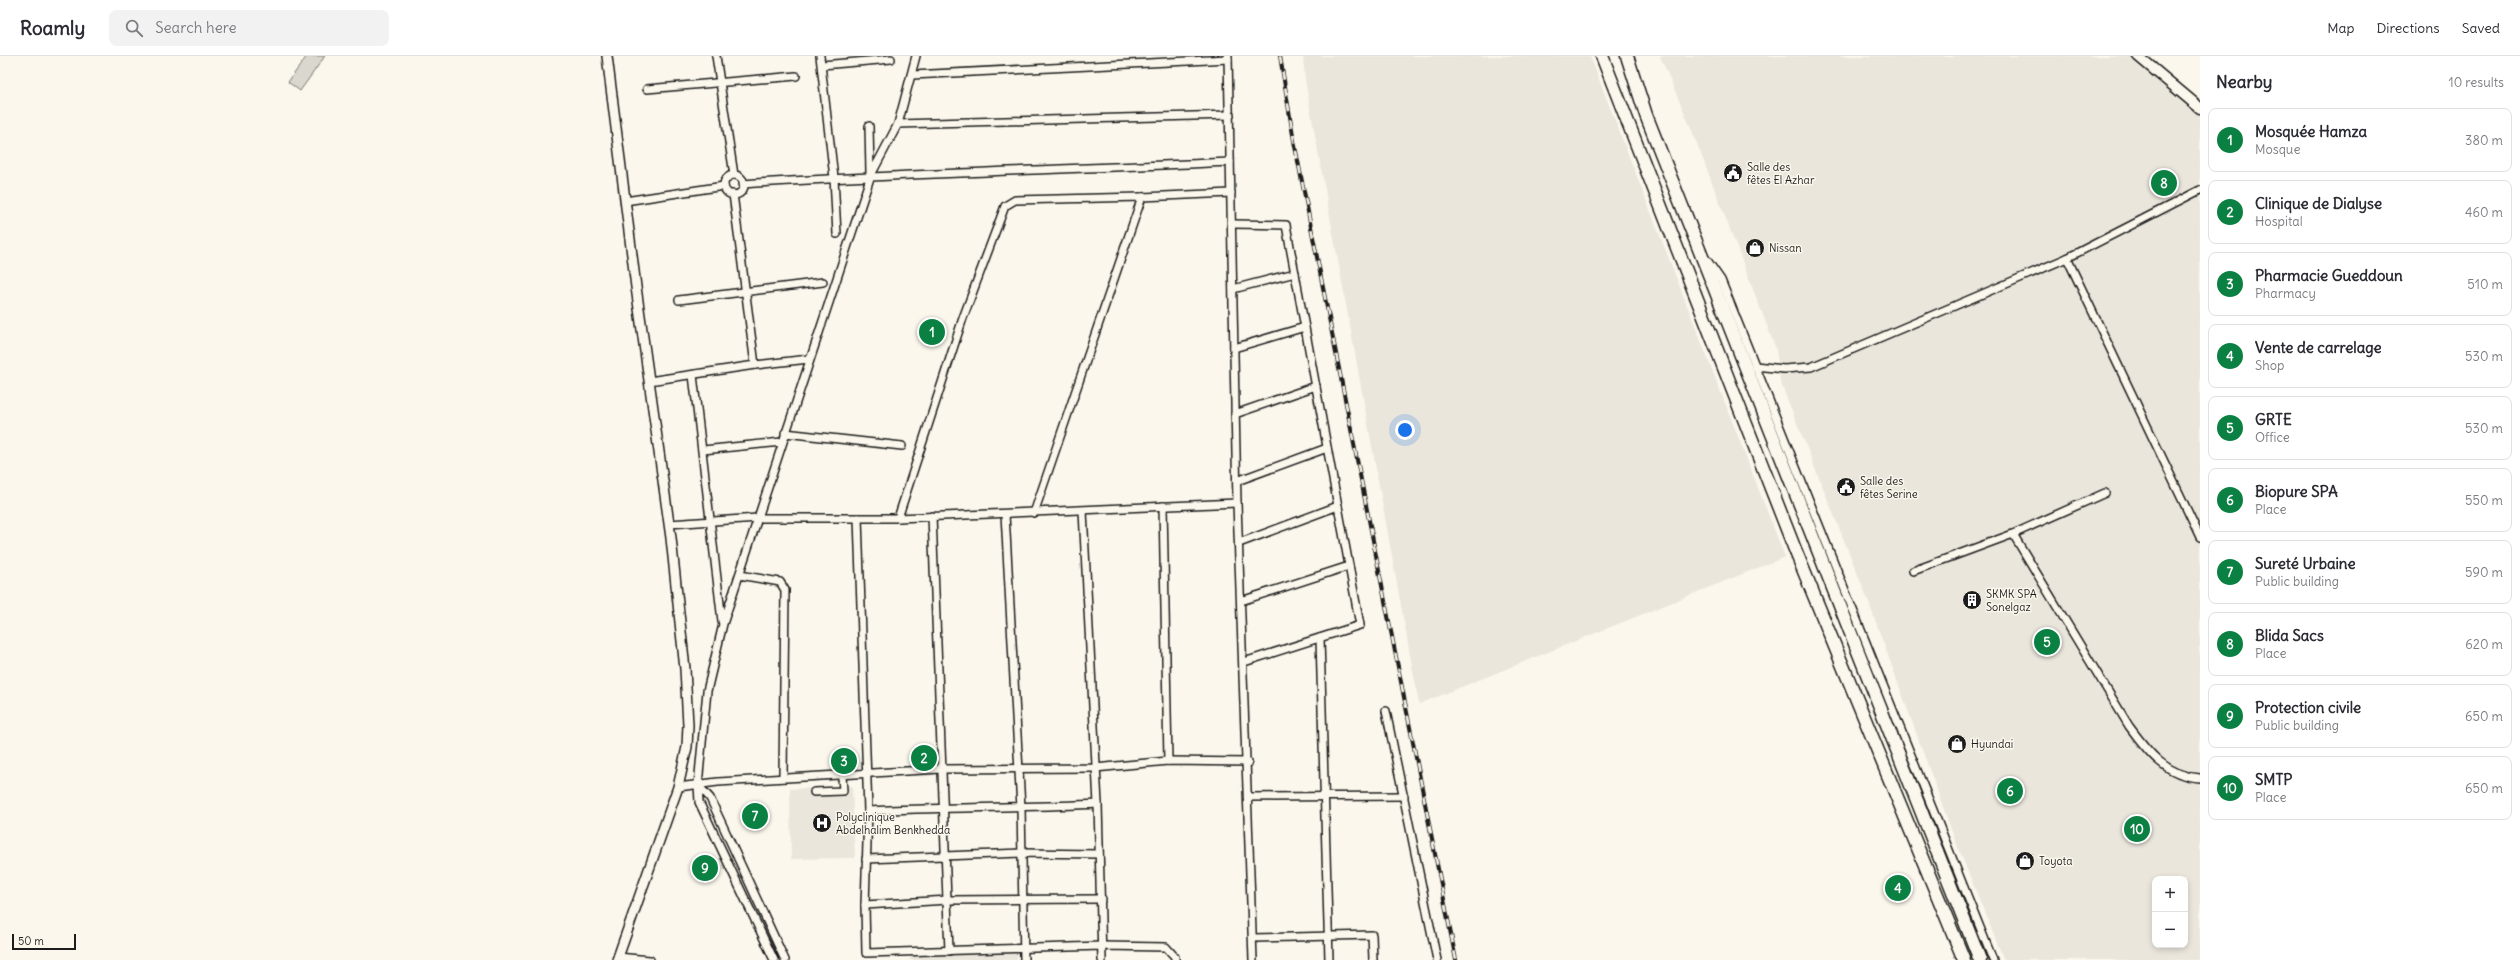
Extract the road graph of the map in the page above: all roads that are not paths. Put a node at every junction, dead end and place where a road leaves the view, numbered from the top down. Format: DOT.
graph roads {
  1 [pos="608,56"];
  2 [pos="716,56"];
  3 [pos="820,56"];
  4 [pos="916,56"];
  5 [pos="1602,56"];
  6 [pos="1606,56"];
  7 [pos="1627,56"];
  8 [pos="2138,56"];
  9 [pos="1228,58"];
  10 [pos="891,59"];
  11 [pos="822,65"];
  12 [pos="1611,74"];
  13 [pos="912,75"];
  14 [pos="796,76"];
  15 [pos="720,83"];
  16 [pos="647,89"];
  17 [pos="2200,108"];
  18 [pos="1230,115"];
  19 [pos="898,124"];
  20 [pos="869,126"];
  21 [pos="1230,162"];
  22 [pos="734,175"];
  23 [pos="870,175"];
  24 [pos="834,178"];
  25 [pos="743,184"];
  26 [pos="724,186"];
  27 [pos="2200,190"];
  28 [pos="1231,193"];
  29 [pos="733,194"];
  30 [pos="1142,197"];
  31 [pos="625,201"];
  32 [pos="1233,224"];
  33 [pos="837,234"];
  34 [pos="1700,250"];
  35 [pos="2067,258"];
  36 [pos="1295,273"];
  37 [pos="823,282"];
  38 [pos="1234,289"];
  39 [pos="745,292"];
  40 [pos="679,300"];
  41 [pos="1305,327"];
  42 [pos="1234,348"];
  43 [pos="809,359"];
  44 [pos="755,366"];
  45 [pos="1755,366"];
  46 [pos="693,375"];
  47 [pos="649,381"];
  48 [pos="1316,386"];
  49 [pos="1235,414"];
  50 [pos="785,433"];
  51 [pos="782,442"];
  52 [pos="902,446"];
  53 [pos="1327,448"];
  54 [pos="702,450"];
  55 [pos="1237,481"];
  56 [pos="2105,493"];
  57 [pos="1237,503"];
  58 [pos="1163,506"];
  59 [pos="1338,506"];
  60 [pos="1083,511"];
  61 [pos="1034,513"];
  62 [pos="1005,514"];
  63 [pos="932,516"];
  64 [pos="758,518"];
  65 [pos="858,518"];
  66 [pos="898,518"];
  67 [pos="712,522"];
  68 [pos="669,524"];
  69 [pos="2013,534"];
  70 [pos="2200,537"];
  71 [pos="1239,543"];
  72 [pos="1349,566"];
  73 [pos="1913,571"];
  74 [pos="740,575"];
  75 [pos="1241,601"];
  76 [pos="723,624"];
  77 [pos="1320,638"];
  78 [pos="1244,662"];
  79 [pos="1386,711"];
  80 [pos="1168,761"];
  81 [pos="1248,762"];
  82 [pos="1095,768"];
  83 [pos="942,769"];
  84 [pos="1019,770"];
  85 [pos="865,773"];
  86 [pos="842,776"];
  87 [pos="784,777"];
  88 [pos="2200,778"];
  89 [pos="698,785"];
  90 [pos="678,787"];
  91 [pos="814,792"];
  92 [pos="1404,796"];
  93 [pos="1249,797"];
  94 [pos="1325,798"];
  95 [pos="1098,804"];
  96 [pos="944,807"];
  97 [pos="1021,808"];
  98 [pos="868,811"];
  99 [pos="1022,853"];
  100 [pos="1099,854"];
  101 [pos="947,857"];
  102 [pos="866,859"];
  103 [pos="1102,899"];
  104 [pos="948,900"];
  105 [pos="1023,900"];
  106 [pos="865,905"];
  107 [pos="1329,935"];
  108 [pos="1253,938"];
  109 [pos="1102,946"];
  110 [pos="1024,948"];
  111 [pos="949,951"];
  112 [pos="866,957"];
  113 [pos="617,959"];
  114 [pos="650,960"];
  115 [pos="774,960"];
  116 [pos="785,960"];
  117 [pos="1024,960"];
  118 [pos="1102,960"];
  119 [pos="1175,960"];
  120 [pos="1253,960"];
  121 [pos="1329,960"];
  122 [pos="1373,960"];
  123 [pos="1437,960"];
  124 [pos="1964,960"];
  125 [pos="1980,960"];
  126 [pos="1993,960"];
  1 -- 31 [label="street"];
  2 -- 15 [label="street"];
  3 -- 11 [label="street"];
  4 -- 13 [label="street"];
  5 -- 12 [label="highway"];
  6 -- 12 [label="highway"];
  7 -- 34 [label="highway"];
  8 -- 17 [label="main road"];
  9 -- 13 [label="street"];
  9 -- 18 [label="street"];
  10 -- 11 [label="street"];
  11 -- 24 [label="street"];
  12 -- 124 [label="highway"];
  13 -- 19 [label="street"];
  14 -- 15 [label="street"];
  15 -- 16 [label="street"];
  15 -- 22 [label="street"];
  18 -- 19 [label="street"];
  18 -- 21 [label="street"];
  19 -- 23 [label="street"];
  20 -- 23 [label="street"];
  21 -- 23 [label="street"];
  21 -- 28 [label="street"];
  22 -- 25 [label="street"];
  22 -- 26 [label="street"];
  23 -- 24 [label="street"];
  23 -- 43 [label="street"];
  24 -- 25 [label="street"];
  24 -- 33 [label="street"];
  25 -- 29 [label="street"];
  26 -- 29 [label="street"];
  26 -- 31 [label="street"];
  27 -- 35 [label="street"];
  28 -- 30 [label="street"];
  28 -- 32 [label="street"];
  29 -- 39 [label="street"];
  30 -- 61 [label="street"];
  30 -- 66 [label="street"];
  31 -- 47 [label="street"];
  32 -- 36 [label="street"];
  32 -- 38 [label="street"];
  34 -- 45 [label="street"];
  34 -- 125 [label="highway"];
  35 -- 45 [label="street"];
  35 -- 70 [label="street"];
  36 -- 38 [label="street"];
  36 -- 41 [label="street"];
  37 -- 39 [label="street"];
  38 -- 42 [label="street"];
  39 -- 40 [label="street"];
  39 -- 44 [label="street"];
  41 -- 42 [label="street"];
  41 -- 48 [label="street"];
  42 -- 49 [label="street"];
  43 -- 44 [label="street"];
  43 -- 50 [label="street"];
  44 -- 46 [label="street"];
  45 -- 126 [label="street"];
  46 -- 47 [label="street"];
  46 -- 54 [label="street"];
  47 -- 68 [label="street"];
  48 -- 49 [label="street"];
  48 -- 53 [label="street"];
  49 -- 55 [label="street"];
  50 -- 51 [label="street"];
  50 -- 52 [label="street"];
  51 -- 54 [label="street"];
  51 -- 64 [label="street"];
  53 -- 55 [label="street"];
  53 -- 59 [label="street"];
  54 -- 67 [label="street"];
  55 -- 57 [label="street"];
  56 -- 69 [label="street"];
  57 -- 58 [label="street"];
  57 -- 71 [label="street"];
  58 -- 60 [label="street"];
  58 -- 80 [label="street"];
  59 -- 71 [label="street"];
  59 -- 72 [label="street"];
  60 -- 61 [label="street"];
  60 -- 82 [label="street"];
  61 -- 62 [label="street"];
  62 -- 63 [label="street"];
  62 -- 84 [label="street"];
  63 -- 66 [label="street"];
  63 -- 83 [label="street"];
  64 -- 65 [label="street"];
  64 -- 67 [label="street"];
  64 -- 74 [label="street"];
  65 -- 66 [label="street"];
  65 -- 85 [label="street"];
  67 -- 68 [label="street"];
  67 -- 76 [label="street"];
  68 -- 90 [label="street"];
  69 -- 73 [label="street"];
  69 -- 88 [label="street"];
  71 -- 75 [label="street"];
  72 -- 75 [label="street"];
  72 -- 77 [label="street"];
  74 -- 76 [label="street"];
  74 -- 87 [label="street"];
  75 -- 78 [label="street"];
  76 -- 89 [label="street"];
  77 -- 78 [label="street"];
  77 -- 94 [label="street"];
  78 -- 81 [label="street"];
  79 -- 92 [label="street"];
  80 -- 81 [label="street"];
  80 -- 82 [label="street"];
  81 -- 93 [label="street"];
  82 -- 84 [label="street"];
  82 -- 95 [label="street"];
  83 -- 84 [label="street"];
  83 -- 85 [label="street"];
  83 -- 96 [label="street"];
  84 -- 97 [label="street"];
  85 -- 86 [label="street"];
  85 -- 98 [label="street"];
  86 -- 87 [label="street"];
  86 -- 91 [label="street"];
  87 -- 89 [label="street"];
  89 -- 90 [label="street"];
  89 -- 115 [label="street"];
  89 -- 116 [label="street"];
  90 -- 113 [label="street"];
  92 -- 94 [label="street"];
  92 -- 123 [label="street"];
  93 -- 94 [label="street"];
  93 -- 108 [label="street"];
  94 -- 107 [label="street"];
  95 -- 97 [label="street"];
  95 -- 100 [label="street"];
  96 -- 97 [label="street"];
  96 -- 98 [label="street"];
  96 -- 101 [label="street"];
  97 -- 99 [label="street"];
  98 -- 102 [label="street"];
  99 -- 100 [label="street"];
  99 -- 101 [label="street"];
  99 -- 105 [label="street"];
  100 -- 103 [label="street"];
  101 -- 102 [label="street"];
  101 -- 104 [label="street"];
  102 -- 106 [label="street"];
  103 -- 105 [label="street"];
  103 -- 109 [label="street"];
  104 -- 105 [label="street"];
  104 -- 106 [label="street"];
  104 -- 111 [label="street"];
  105 -- 110 [label="street"];
  106 -- 112 [label="street"];
  107 -- 108 [label="street"];
  107 -- 121 [label="street"];
  107 -- 122 [label="street"];
  108 -- 120 [label="street"];
  109 -- 110 [label="street"];
  109 -- 118 [label="street"];
  109 -- 119 [label="street"];
  110 -- 111 [label="street"];
  110 -- 117 [label="street"];
  111 -- 112 [label="street"];
  113 -- 114 [label="street"];
}
